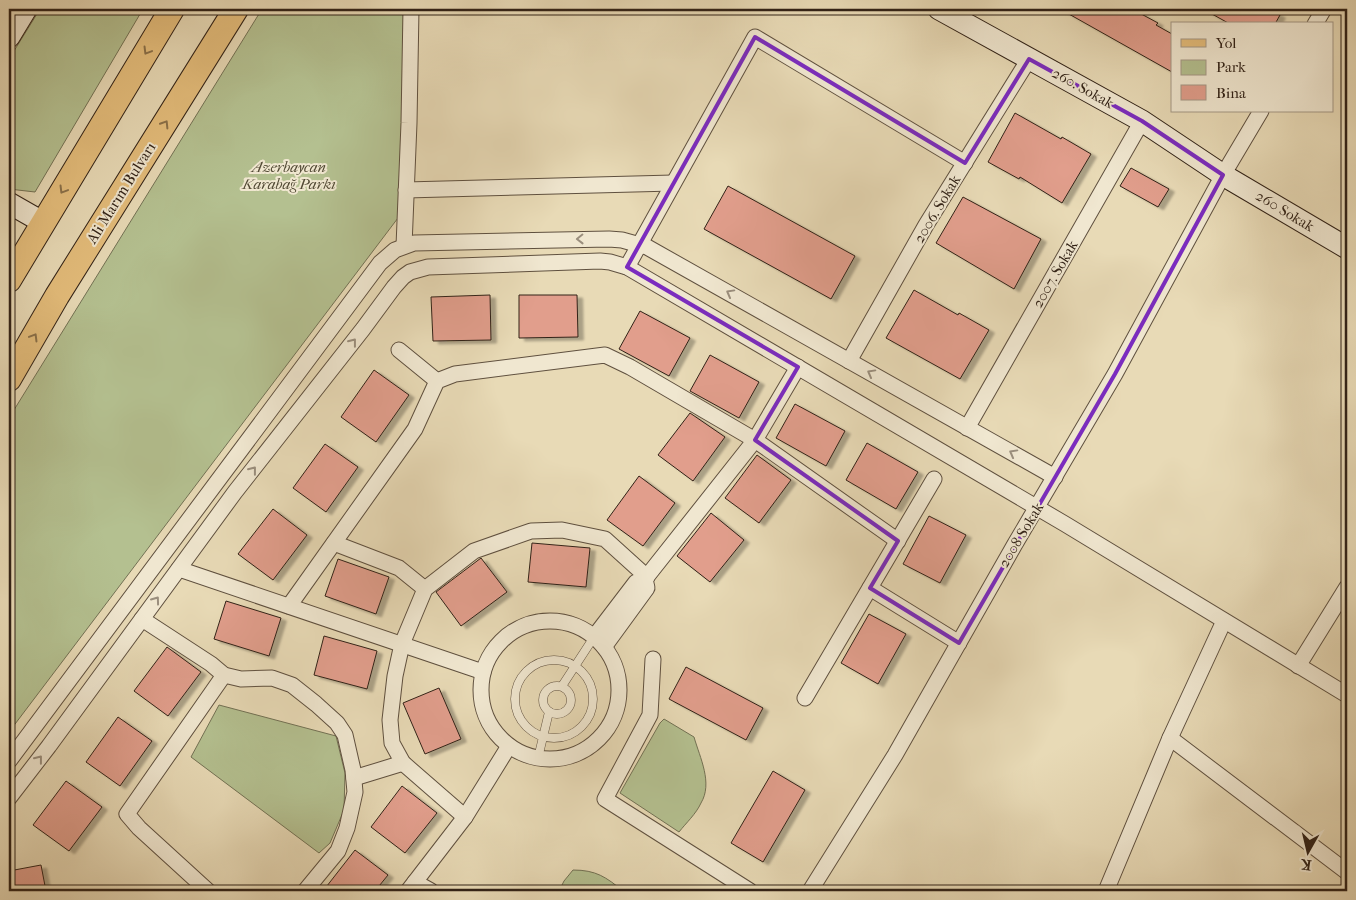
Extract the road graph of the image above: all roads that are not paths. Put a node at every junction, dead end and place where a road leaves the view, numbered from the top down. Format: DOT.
graph roads {
  1 [pos="26,9"];
  2 [pos="172,9"];
  3 [pos="236,9"];
  4 [pos="411,9"];
  5 [pos="939,9"];
  6 [pos="1324,9"];
  7 [pos="1316,22"];
  8 [pos="9,37"];
  9 [pos="1029,59"];
  10 [pos="1261,112"];
  11 [pos="1142,121"];
  12 [pos="965,163"];
  13 [pos="1223,175"];
  14 [pos="673,184"];
  15 [pos="406,190"];
  16 [pos="9,203"];
  17 [pos="44,223"];
  18 [pos="639,244"];
  19 [pos="404,246"];
  20 [pos="1347,248"];
  21 [pos="627,267"];
  22 [pos="9,280"];
  23 [pos="399,350"];
  24 [pos="849,361"];
  25 [pos="798,367"];
  26 [pos="9,378"];
  27 [pos="437,381"];
  28 [pos="967,428"];
  29 [pos="755,440"];
  30 [pos="1055,477"];
  31 [pos="934,479"];
  32 [pos="1037,508"];
  33 [pos="898,541"];
  34 [pos="334,543"];
  35 [pos="179,569"];
  36 [pos="646,578"];
  37 [pos="1347,587"];
  38 [pos="870,588"];
  39 [pos="425,589"];
  40 [pos="289,606"];
  41 [pos="142,619"];
  42 [pos="1224,621"];
  43 [pos="599,642"];
  44 [pos="959,643"];
  45 [pos="402,644"];
  46 [pos="653,659"];
  47 [pos="575,666"];
  48 [pos="1298,666"];
  49 [pos="482,672"];
  50 [pos="224,674"];
  51 [pos="562,686"];
  52 [pos="1347,695"];
  53 [pos="805,698"];
  54 [pos="549,712"];
  55 [pos="544,736"];
  56 [pos="1170,738"];
  57 [pos="509,746"];
  58 [pos="538,758"];
  59 [pos="9,761"];
  60 [pos="403,763"];
  61 [pos="354,778"];
  62 [pos="9,798"];
  63 [pos="465,817"];
  64 [pos="1347,872"];
  65 [pos="411,887"];
  66 [pos="208,891"];
  67 [pos="305,891"];
  68 [pos="431,891"];
  69 [pos="750,891"];
  70 [pos="810,891"];
  71 [pos="1106,891"];
  1 -- 8 [label="street"];
  2 -- 17 [label="main road, one-way"];
  26 -- 3 [label="main road, Ali Marım Bulvarı, one-way"];
  4 -- 15 [label="street"];
  5 -- 9 [label="street, 260. Sokak"];
  6 -- 7 [label="street"];
  9 -- 11 [label="street, 260. Sokak"];
  9 -- 12 [label="street, 2006. Sokak"];
  10 -- 13 [label="street, 2008 Sokak"];
  11 -- 13 [label="street, 260. Sokak"];
  11 -- 28 [label="street, 2007. Sokak"];
  12 -- 14 [label="street"];
  12 -- 24 [label="street, 2006. Sokak"];
  13 -- 20 [label="street, 260 Sokak"];
  13 -- 30 [label="street, 2008 Sokak"];
  14 -- 15 [label="street"];
  14 -- 18 [label="street"];
  15 -- 19 [label="street"];
  16 -- 17 [label="street"];
  17 -- 22 [label="main road"];
  18 -- 19 [label="street, one-way"];
  18 -- 21 [label="street"];
  24 -- 18 [label="street, one-way"];
  19 -- 59 [label="street"];
  21 -- 25 [label="street"];
  35 -- 21 [label="street, one-way"];
  23 -- 27 [label="street"];
  28 -- 24 [label="street, one-way"];
  25 -- 29 [label="street"];
  25 -- 32 [label="street"];
  27 -- 29 [label="street"];
  27 -- 34 [label="street"];
  30 -- 28 [label="street, one-way"];
  29 -- 33 [label="street"];
  29 -- 36 [label="street"];
  30 -- 32 [label="street, 2008 Sokak"];
  31 -- 33 [label="street"];
  32 -- 42 [label="street"];
  32 -- 44 [label="street, 2008 Sokak"];
  33 -- 38 [label="street"];
  34 -- 39 [label="street"];
  34 -- 40 [label="street"];
  35 -- 40 [label="street"];
  41 -- 35 [label="street, one-way"];
  36 -- 39 [label="street"];
  36 -- 43 [label="street"];
  37 -- 48 [label="street"];
  38 -- 44 [label="street"];
  38 -- 53 [label="street"];
  39 -- 45 [label="street"];
  40 -- 45 [label="street"];
  41 -- 50 [label="street"];
  62 -- 41 [label="street, one-way"];
  42 -- 48 [label="street"];
  42 -- 56 [label="street"];
  43 -- 47 [label="lane"];
  43 -- 49 [label="street"];
  43 -- 58 [label="street"];
  44 -- 70 [label="street, 2008 Sokak"];
  45 -- 49 [label="street"];
  45 -- 60 [label="street"];
  46 -- 69 [label="street"];
  47 -- 51 [label="lane"];
  47 -- 55 [label="lane"];
  47 -- 55 [label="lane"];
  48 -- 52 [label="street"];
  49 -- 57 [label="street"];
  50 -- 61 [label="street"];
  50 -- 66 [label="street"];
  51 -- 54 [label="lane"];
  51 -- 54 [label="lane"];
  54 -- 55 [label="lane"];
  55 -- 58 [label="lane"];
  56 -- 64 [label="street"];
  56 -- 71 [label="street"];
  57 -- 58 [label="street"];
  57 -- 63 [label="street"];
  60 -- 61 [label="street"];
  60 -- 63 [label="street"];
  61 -- 67 [label="street"];
  63 -- 65 [label="street"];
  65 -- 68 [label="street"];
}
